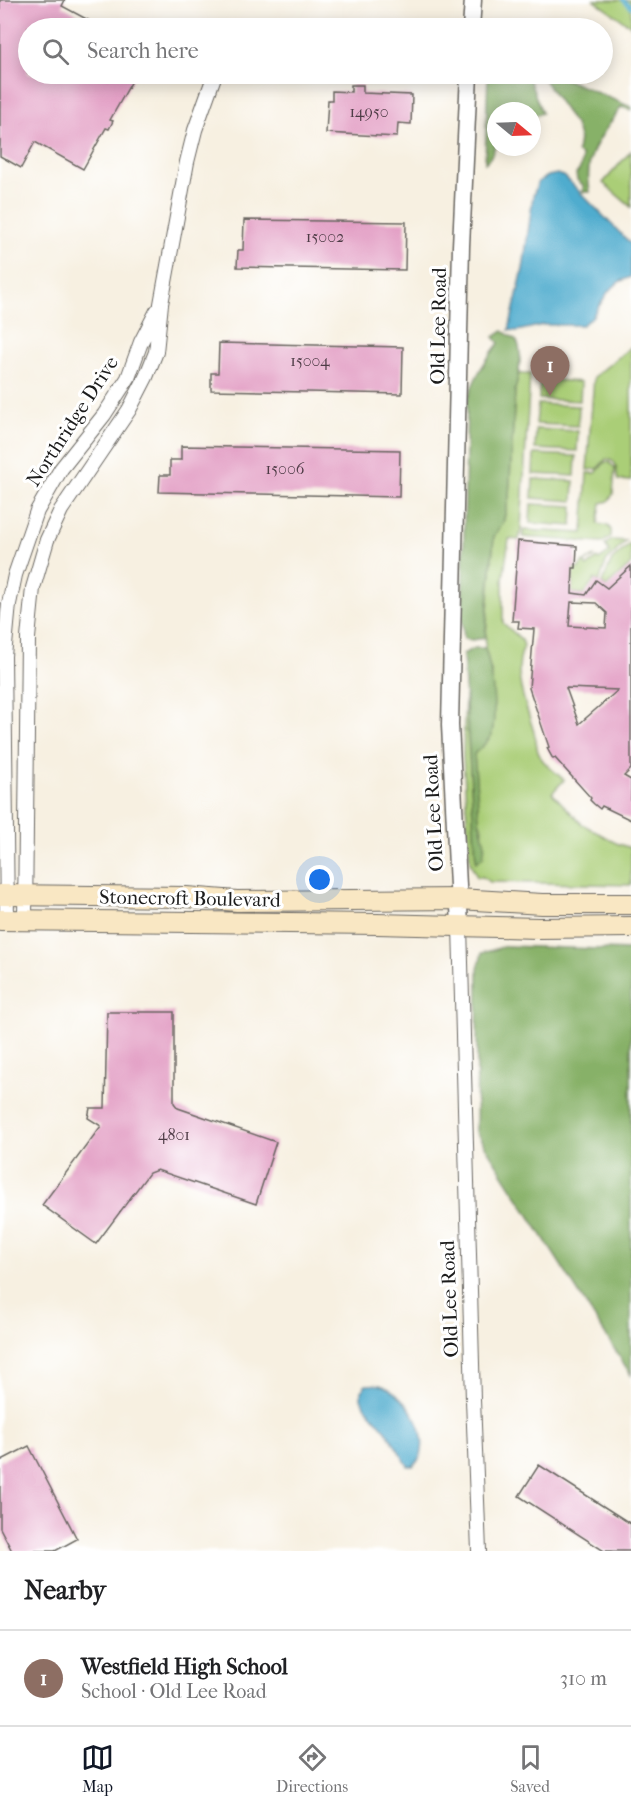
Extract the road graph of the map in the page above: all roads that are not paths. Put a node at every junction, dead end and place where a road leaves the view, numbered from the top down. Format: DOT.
graph roads {
  1 [pos="473,0"];
  2 [pos="472,18"];
  3 [pos="211,84"];
  4 [pos="469,84"];
  5 [pos="161,304"];
  6 [pos="11,895"];
  7 [pos="458,899"];
  8 [pos="631,904"];
  9 [pos="11,920"];
  10 [pos="460,926"];
  11 [pos="631,927"];
  12 [pos="479,1551"];
  1 -- 2 [label="street"];
  3 -- 5 [label="street, Northridge Drive"];
  4 -- 7 [label="street, Old Lee Road"];
  5 -- 6 [label="street, Northridge Drive"];
  5 -- 6 [label="street, Northridge Drive"];
  6 -- 7 [label="main road, Stonecroft Boulevard"];
  6 -- 9 [label="street, Northridge Drive"];
  7 -- 8 [label="main road, Stonecroft Boulevard"];
  7 -- 10 [label="street, Old Lee Road"];
  9 -- 10 [label="main road, Stonecroft Boulevard"];
  10 -- 11 [label="main road, Stonecroft Boulevard"];
  10 -- 12 [label="street, Old Lee Road"];
}
